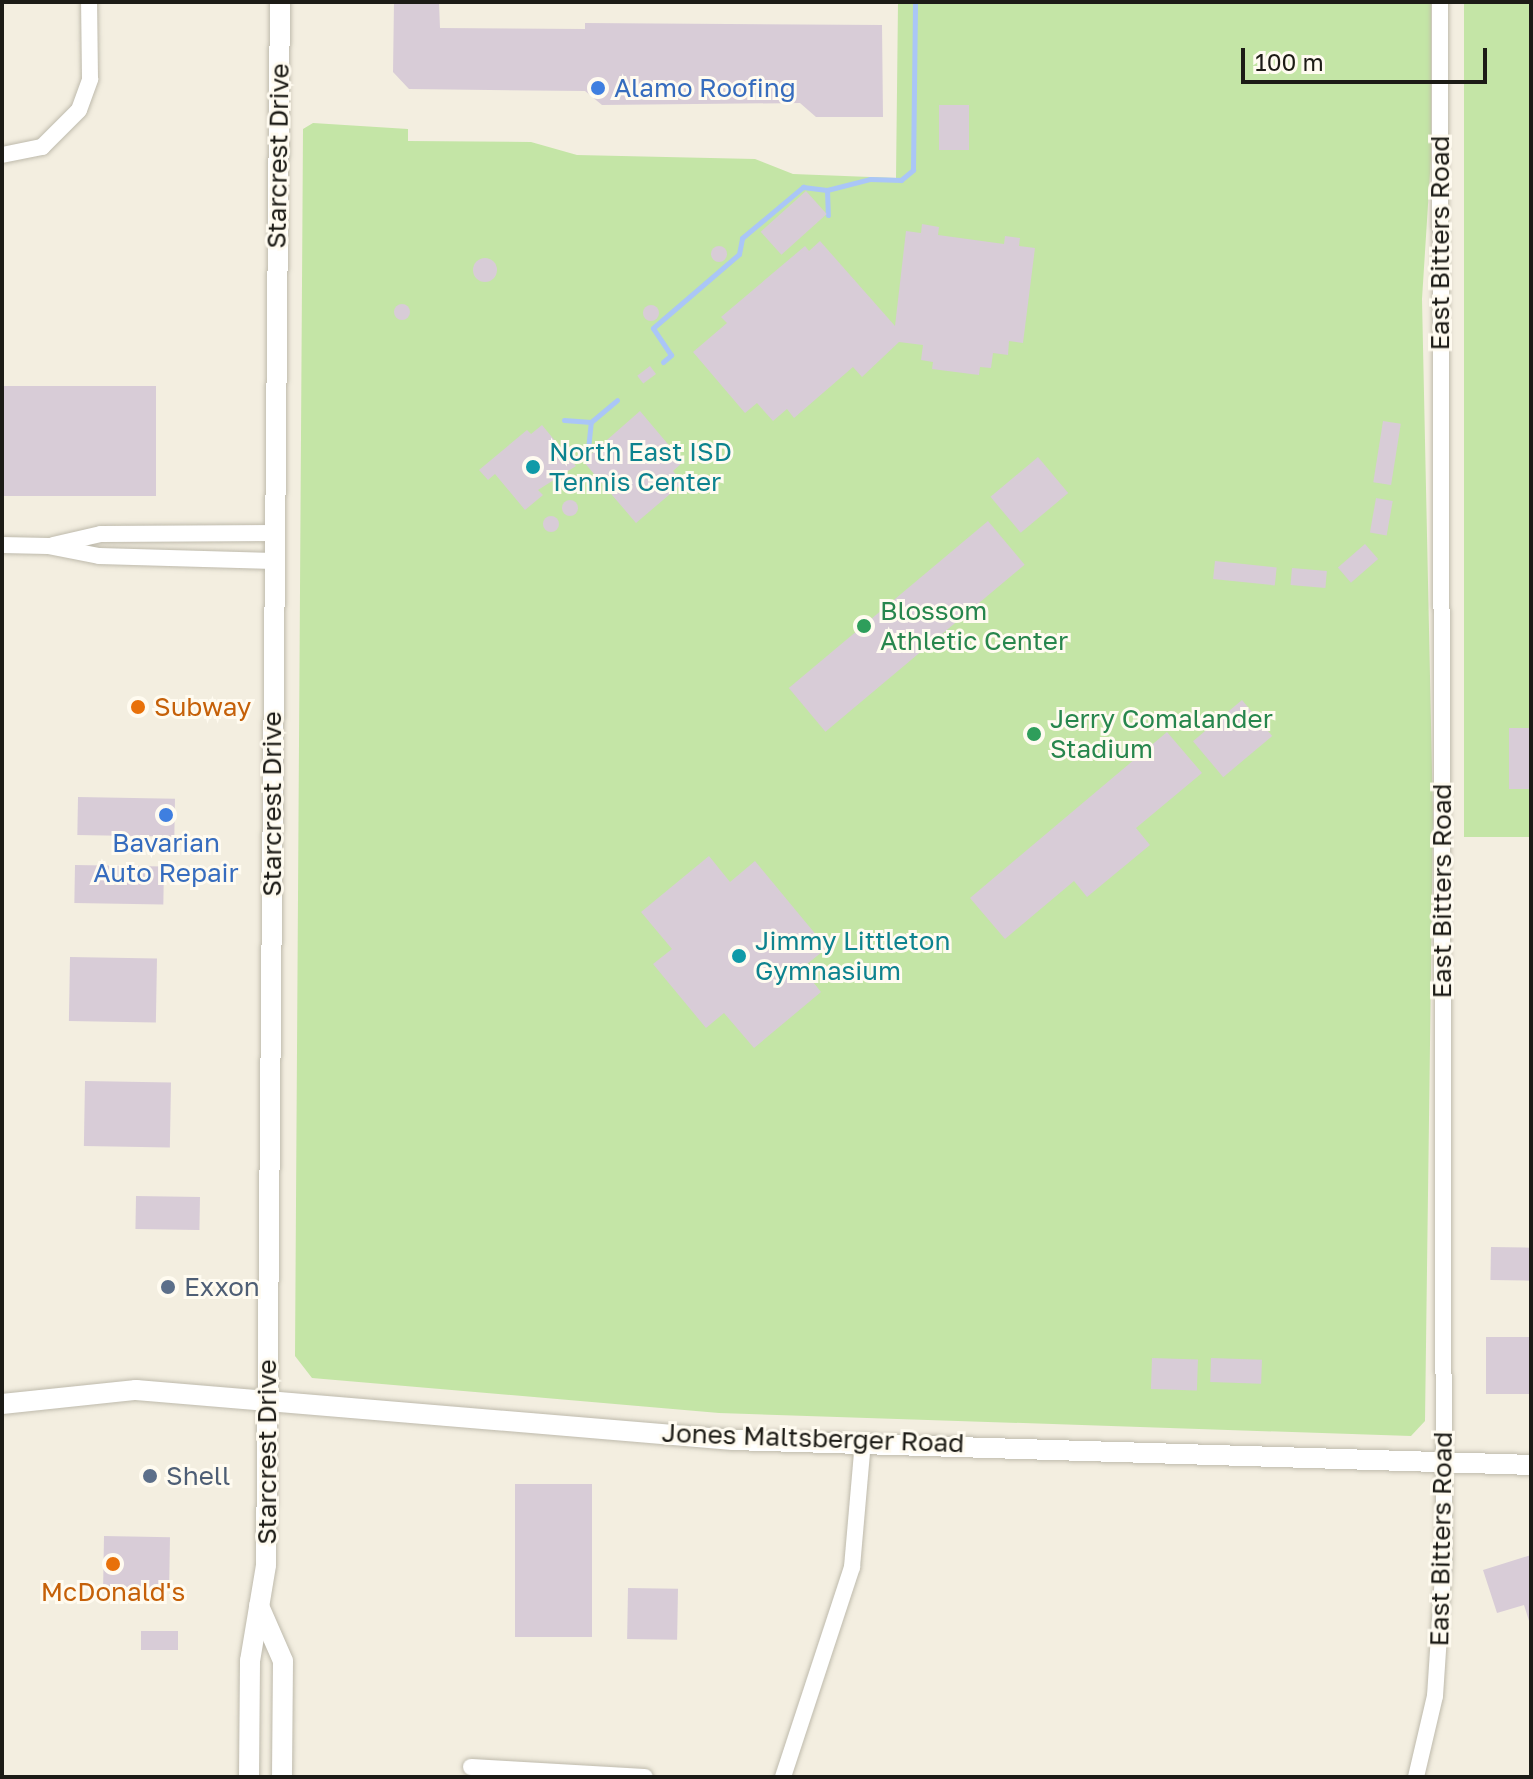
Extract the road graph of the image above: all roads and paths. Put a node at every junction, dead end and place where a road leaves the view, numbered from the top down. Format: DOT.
graph roads {
  1 [pos="89,2"];
  2 [pos="280,2"];
  3 [pos="1440,2"];
  4 [pos="2,155"];
  5 [pos="275,533"];
  6 [pos="2,545"];
  7 [pos="48,546"];
  8 [pos="274,561"];
  9 [pos="267,1400"];
  10 [pos="2,1404"];
  11 [pos="863,1441"];
  12 [pos="1443,1460"];
  13 [pos="1531,1465"];
  14 [pos="259,1606"];
  15 [pos="471,1767"];
  16 [pos="249,1777"];
  17 [pos="282,1777"];
  18 [pos="645,1777"];
  19 [pos="783,1777"];
  20 [pos="1416,1777"];
  1 -- 4 [label="street"];
  2 -- 5 [label="main road, Starcrest Drive"];
  3 -- 12 [label="street, East Bitters Road"];
  5 -- 7 [label="street"];
  5 -- 8 [label="main road, Starcrest Drive"];
  6 -- 7 [label="street"];
  7 -- 8 [label="street"];
  8 -- 9 [label="main road, Starcrest Drive"];
  9 -- 10 [label="main road, Jones Maltsberger Road"];
  9 -- 11 [label="main road, Jones Maltsberger Road"];
  9 -- 14 [label="main road, Starcrest Drive"];
  11 -- 12 [label="main road, Jones Maltsberger Road"];
  11 -- 19 [label="street"];
  12 -- 13 [label="main road, Jones Maltsberger Road"];
  12 -- 20 [label="street, East Bitters Road"];
  14 -- 16 [label="main road, Starcrest Drive"];
  14 -- 17 [label="main road"];
  15 -- 18 [label="street"];
}
